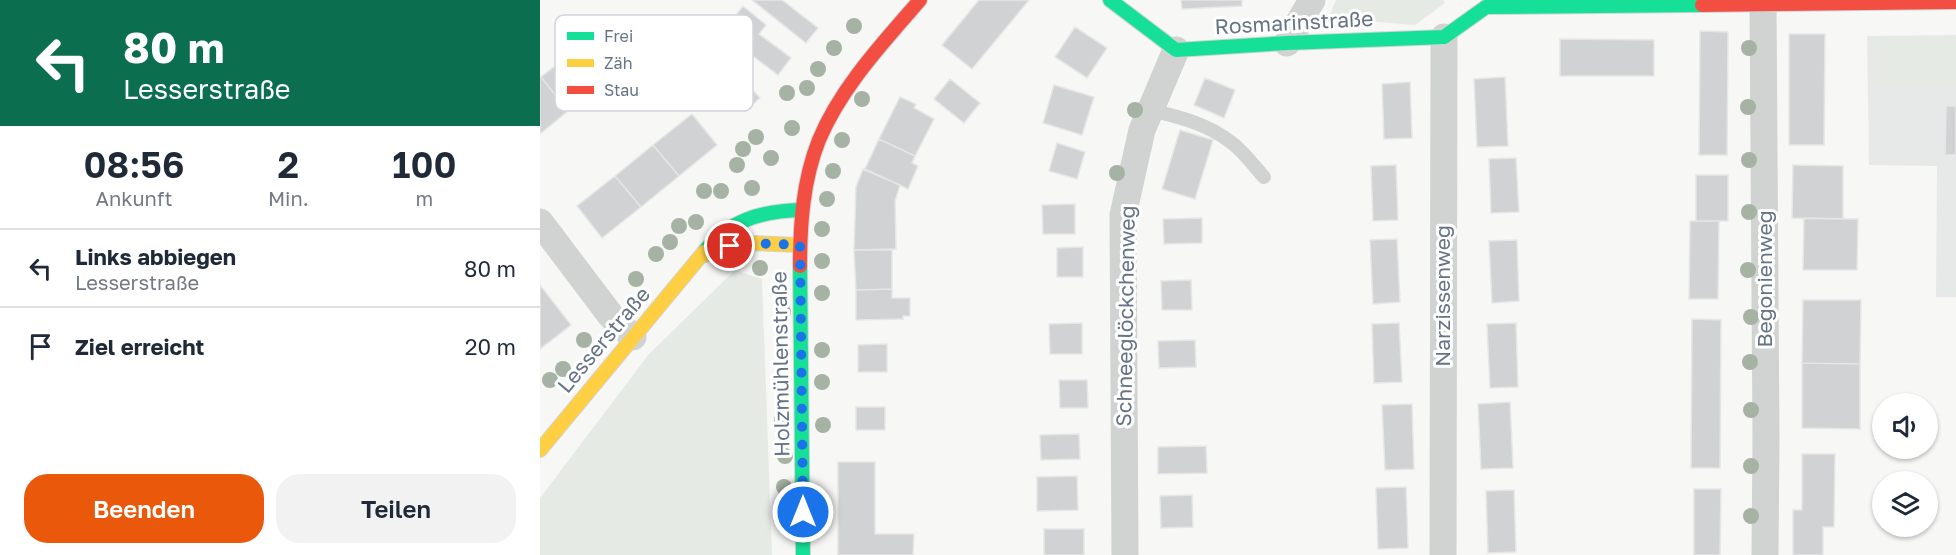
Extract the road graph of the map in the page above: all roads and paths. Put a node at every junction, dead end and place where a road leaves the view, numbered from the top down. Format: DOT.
graph roads {
  1 [pos="920,0"];
  2 [pos="1110,0"];
  3 [pos="1312,0"];
  4 [pos="1956,2"];
  5 [pos="1764,3"];
  6 [pos="1444,37"];
  7 [pos="1287,43"];
  8 [pos="1176,50"];
  9 [pos="1150,110"];
  10 [pos="1264,177"];
  11 [pos="801,210"];
  12 [pos="540,222"];
  13 [pos="800,245"];
  14 [pos="699,257"];
  15 [pos="633,337"];
  16 [pos="540,450"];
  17 [pos="803,555"];
  18 [pos="1125,555"];
  19 [pos="1443,555"];
  20 [pos="1765,555"];
  1 -- 11 [label="street"];
  2 -- 8 [label="street"];
  3 -- 7 [label="street"];
  4 -- 5 [label="street"];
  5 -- 6 [label="street"];
  5 -- 20 [label="street, Begonienweg"];
  6 -- 7 [label="street, Rosmarinstraße"];
  6 -- 19 [label="street, Narzissenweg"];
  7 -- 8 [label="street, Rosmarinstraße"];
  8 -- 9 [label="street, Schneeglöckchenweg"];
  9 -- 10 [label="lane"];
  9 -- 18 [label="street, Schneeglöckchenweg"];
  11 -- 13 [label="street"];
  11 -- 14 [label="street, Lesserstraße"];
  12 -- 15 [label="street"];
  13 -- 14 [label="street"];
  13 -- 17 [label="street, Holzmühlenstraße"];
  14 -- 15 [label="street, Lesserstraße"];
  15 -- 16 [label="street, Lesserstraße"];
}
